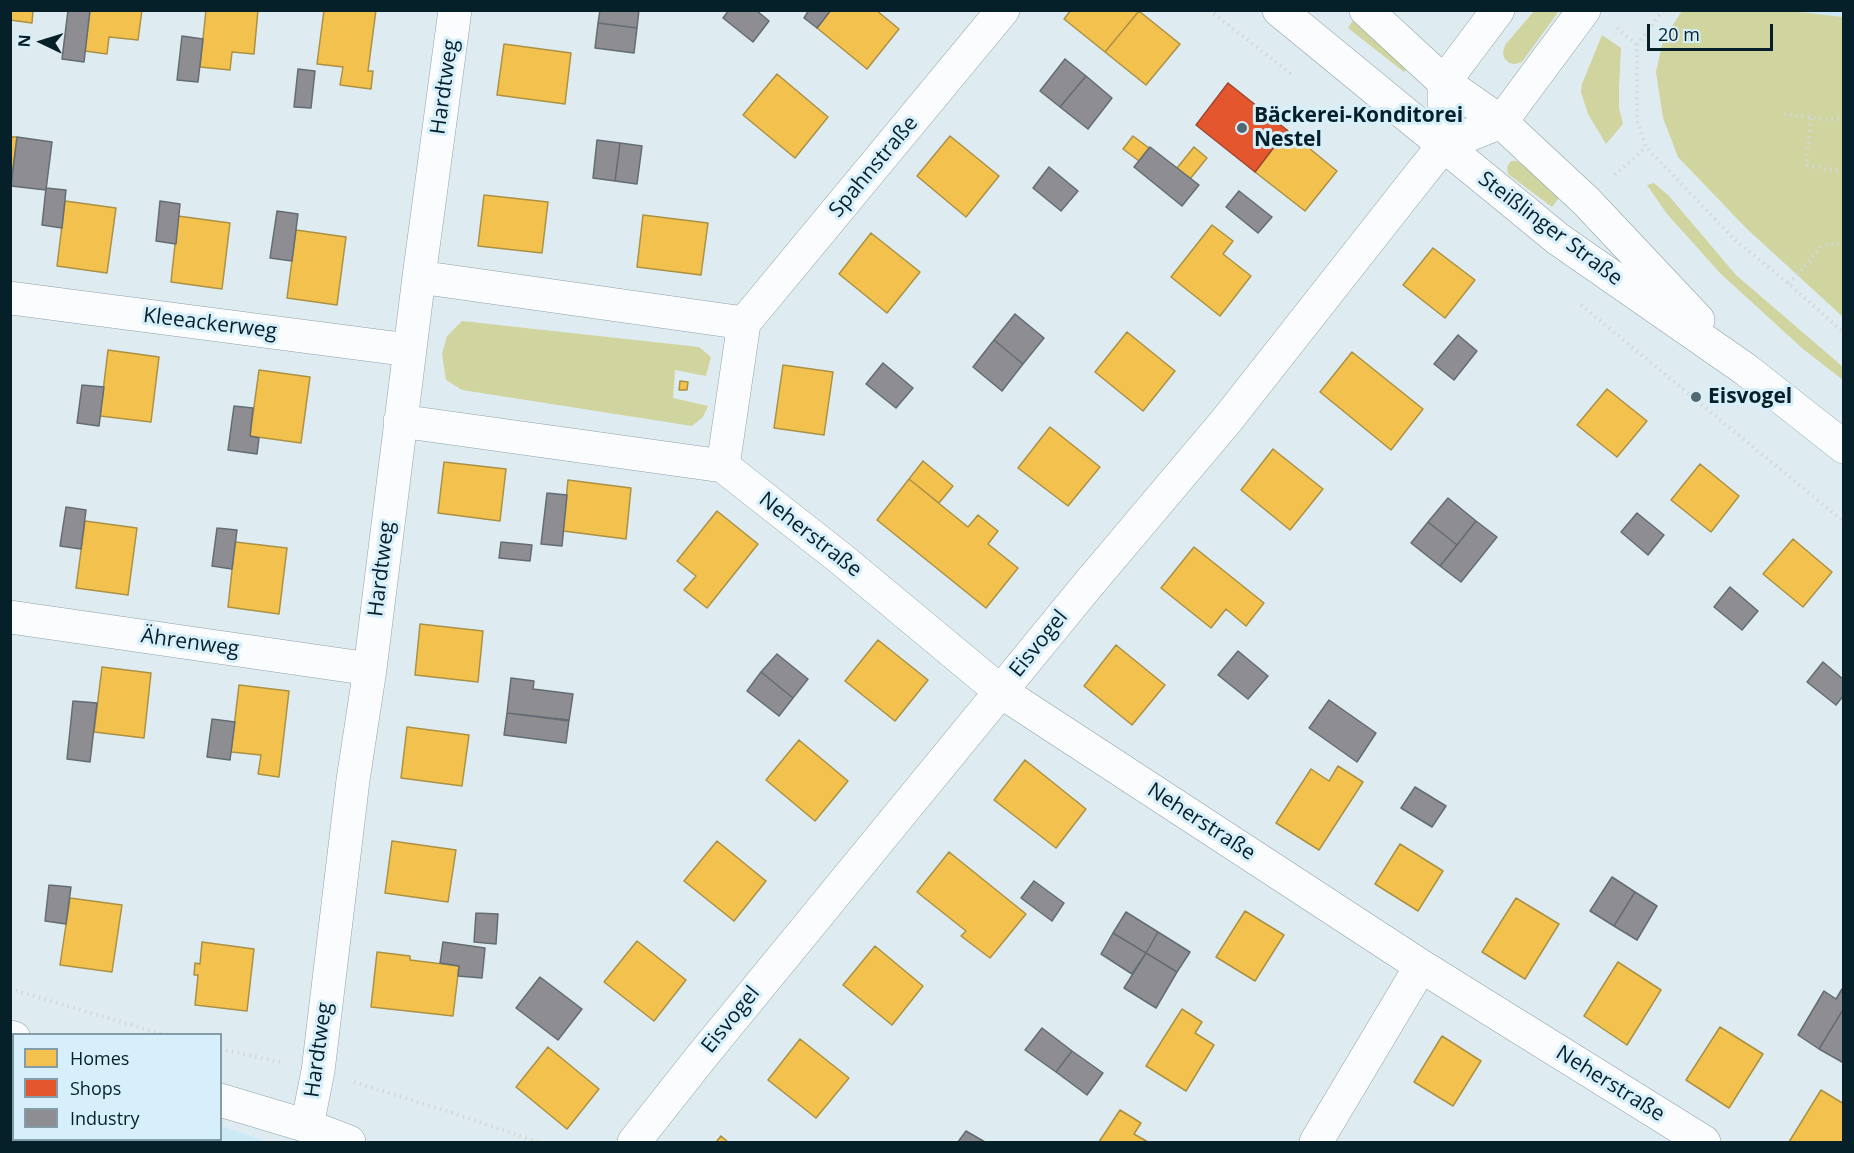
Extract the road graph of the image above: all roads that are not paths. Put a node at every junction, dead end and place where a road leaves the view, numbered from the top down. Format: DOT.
graph roads {
  1 [pos="455,10"];
  2 [pos="1003,10"];
  3 [pos="1279,10"];
  4 [pos="1366,10"];
  5 [pos="1498,10"];
  6 [pos="1584,10"];
  7 [pos="1444,82"];
  8 [pos="1501,122"];
  9 [pos="1444,145"];
  10 [pos="419,277"];
  11 [pos="10,298"];
  12 [pos="744,323"];
  13 [pos="409,350"];
  14 [pos="1745,369"];
  15 [pos="400,421"];
  16 [pos="1844,447"];
  17 [pos="723,466"];
  18 [pos="10,617"];
  19 [pos="370,669"];
  20 [pos="1000,691"];
  21 [pos="1421,966"];
  22 [pos="222,1101"];
  23 [pos="307,1126"];
  24 [pos="350,1143"];
  25 [pos="634,1143"];
  26 [pos="1316,1143"];
  27 [pos="1704,1143"];
  1 -- 10 [label="street, Hardtweg"];
  2 -- 12 [label="street, Spahnstraße"];
  3 -- 9 [label="street, Steißlinger Straße"];
  4 -- 7 [label="street, Steißlinger Straße"];
  5 -- 7 [label="street"];
  6 -- 8 [label="street"];
  7 -- 8 [label="street, Steißlinger Straße"];
  7 -- 9 [label="street"];
  8 -- 9 [label="street"];
  8 -- 14 [label="street, Steißlinger Straße"];
  9 -- 14 [label="street, Steißlinger Straße"];
  9 -- 20 [label="street, Eisvogel"];
  10 -- 12 [label="street"];
  10 -- 13 [label="street, Hardtweg"];
  11 -- 13 [label="street, Kleeackerweg"];
  12 -- 17 [label="street"];
  13 -- 15 [label="street, Hardtweg"];
  14 -- 16 [label="street, Steißlinger Straße"];
  15 -- 17 [label="street"];
  15 -- 19 [label="street, Hardtweg"];
  17 -- 20 [label="street, Neherstraße"];
  18 -- 19 [label="street, Ährenweg"];
  19 -- 23 [label="street, Hardtweg"];
  20 -- 21 [label="street, Neherstraße"];
  20 -- 25 [label="street, Eisvogel"];
  21 -- 26 [label="street"];
  21 -- 27 [label="street, Neherstraße"];
  22 -- 23 [label="street"];
  23 -- 24 [label="street"];
}
